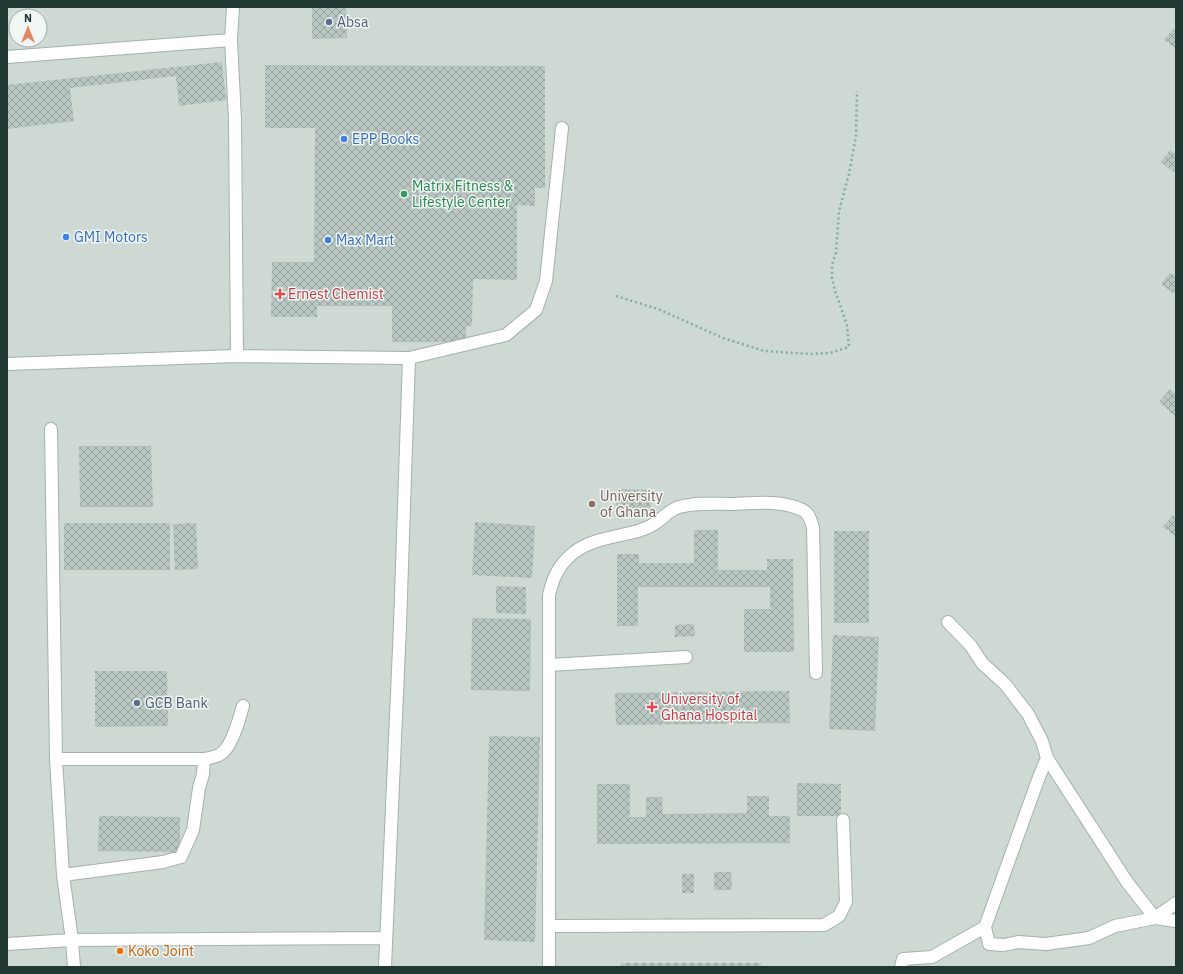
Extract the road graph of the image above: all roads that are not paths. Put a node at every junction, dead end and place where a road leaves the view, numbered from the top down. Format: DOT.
graph roads {
  1 [pos="232,7"];
  2 [pos="231,40"];
  3 [pos="7,57"];
  4 [pos="562,128"];
  5 [pos="237,356"];
  6 [pos="409,358"];
  7 [pos="7,364"];
  8 [pos="51,429"];
  9 [pos="948,622"];
  10 [pos="686,657"];
  11 [pos="549,665"];
  12 [pos="816,673"];
  13 [pos="243,706"];
  14 [pos="1047,758"];
  15 [pos="56,759"];
  16 [pos="204,759"];
  17 [pos="843,820"];
  18 [pos="63,875"];
  19 [pos="1176,903"];
  20 [pos="1155,918"];
  21 [pos="1176,921"];
  22 [pos="548,926"];
  23 [pos="985,927"];
  24 [pos="386,938"];
  25 [pos="72,940"];
  26 [pos="7,944"];
  27 [pos="74,967"];
  28 [pos="385,967"];
  29 [pos="548,967"];
  30 [pos="901,967"];
  1 -- 2 [label="street"];
  2 -- 3 [label="street"];
  2 -- 5 [label="street"];
  4 -- 6 [label="street"];
  5 -- 6 [label="street"];
  5 -- 7 [label="street"];
  6 -- 24 [label="street"];
  8 -- 15 [label="street"];
  9 -- 14 [label="street"];
  10 -- 11 [label="street"];
  11 -- 12 [label="street"];
  11 -- 22 [label="street"];
  13 -- 16 [label="street"];
  14 -- 20 [label="street"];
  14 -- 23 [label="street"];
  15 -- 16 [label="street"];
  15 -- 18 [label="street"];
  16 -- 18 [label="street"];
  17 -- 22 [label="street"];
  18 -- 25 [label="street"];
  19 -- 20 [label="street"];
  20 -- 21 [label="street"];
  20 -- 23 [label="street"];
  22 -- 29 [label="street"];
  23 -- 30 [label="street"];
  24 -- 25 [label="street"];
  24 -- 28 [label="street"];
  25 -- 26 [label="street"];
  25 -- 27 [label="street"];
}
